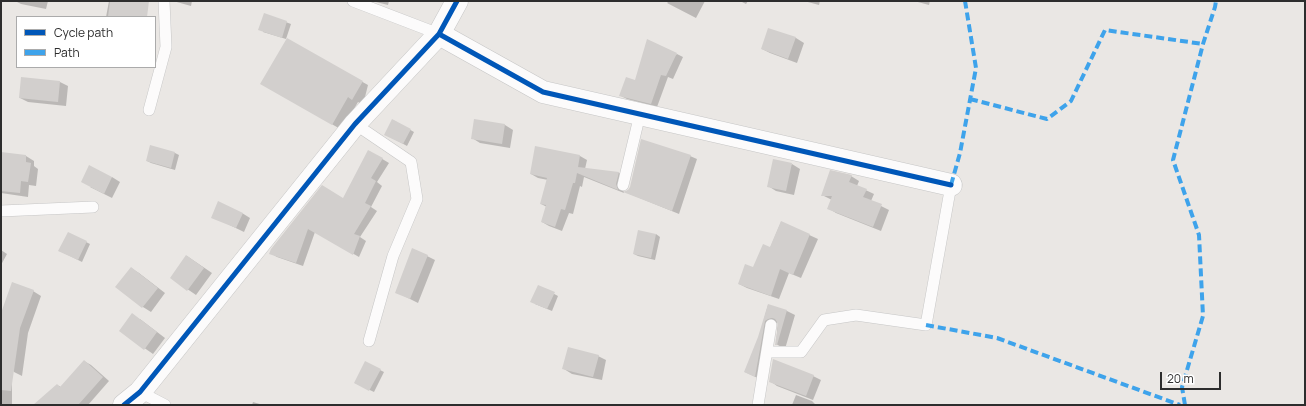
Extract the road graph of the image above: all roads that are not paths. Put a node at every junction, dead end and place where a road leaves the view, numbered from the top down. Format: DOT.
graph roads {
  1 [pos="164,1"];
  2 [pos="353,1"];
  3 [pos="457,1"];
  4 [pos="439,34"];
  5 [pos="149,110"];
  6 [pos="640,114"];
  7 [pos="355,124"];
  8 [pos="623,185"];
  9 [pos="951,185"];
  10 [pos="93,207"];
  11 [pos="1,211"];
  12 [pos="771,325"];
  13 [pos="369,341"];
  14 [pos="767,352"];
  15 [pos="132,399"];
  16 [pos="165,405"];
  17 [pos="758,405"];
  1 -- 5 [label="lane"];
  2 -- 4 [label="lane"];
  3 -- 4 [label="street"];
  4 -- 6 [label="street"];
  4 -- 7 [label="street"];
  6 -- 8 [label="lane"];
  6 -- 9 [label="street"];
  7 -- 13 [label="lane"];
  7 -- 15 [label="street"];
  9 -- 14 [label="lane"];
  10 -- 11 [label="lane"];
  12 -- 14 [label="lane"];
  14 -- 17 [label="lane"];
  15 -- 16 [label="lane"];
}
